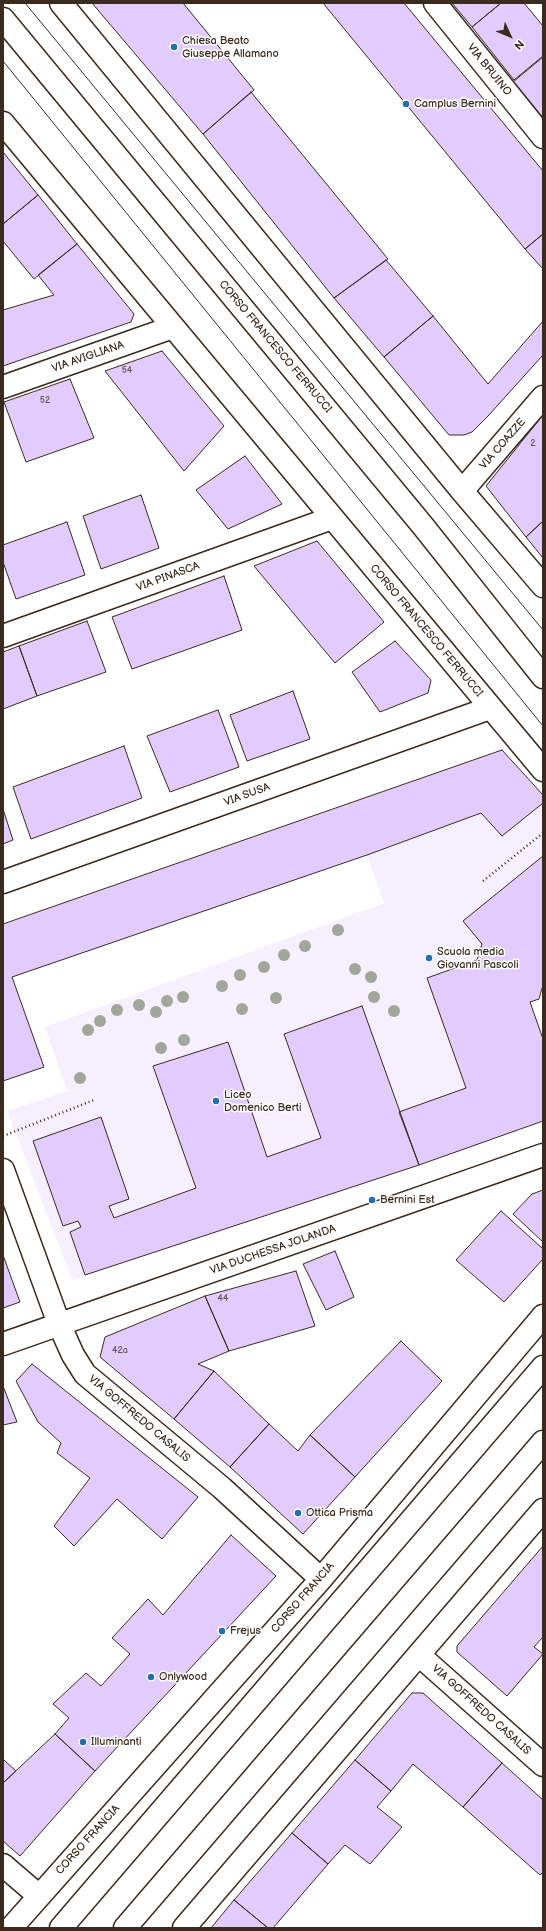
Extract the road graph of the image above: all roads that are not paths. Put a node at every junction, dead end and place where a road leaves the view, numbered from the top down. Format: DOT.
graph roads {
  1 [pos="61,3"];
  2 [pos="435,3"];
  3 [pos="3,19"];
  4 [pos="3,123"];
  5 [pos="543,137"];
  6 [pos="173,328"];
  7 [pos="3,387"];
  8 [pos="543,397"];
  9 [pos="462,491"];
  10 [pos="332,518"];
  11 [pos="543,586"];
  12 [pos="3,636"];
  13 [pos="543,677"];
  14 [pos="490,708"];
  15 [pos="543,770"];
  16 [pos="3,882"];
  17 [pos="543,1155"];
  18 [pos="3,1170"];
  19 [pos="543,1316"];
  20 [pos="59,1324"];
  21 [pos="3,1344"];
  22 [pos="543,1367"];
  23 [pos="543,1442"];
  24 [pos="543,1510"];
  25 [pos="320,1579"];
  26 [pos="419,1655"];
  27 [pos="543,1765"];
  28 [pos="3,1865"];
  29 [pos="38,1896"];
  30 [pos="10,1928"];
  31 [pos="61,1928"];
  32 [pos="125,1928"];
  33 [pos="184,1928"];
  1 -- 9 [label="street"];
  2 -- 5 [label="street, VIA BRUINO"];
  3 -- 13 [label="street, CORSO FRANCESCO FERRUCCI"];
  4 -- 6 [label="street, CORSO FRANCESCO FERRUCCI"];
  6 -- 7 [label="street, VIA AVIGLIANA"];
  6 -- 10 [label="street, CORSO FRANCESCO FERRUCCI"];
  8 -- 9 [label="street, VIA COAZZE"];
  9 -- 11 [label="street"];
  10 -- 12 [label="street, VIA PINASCA"];
  10 -- 14 [label="street, CORSO FRANCESCO FERRUCCI"];
  14 -- 15 [label="street, CORSO FRANCESCO FERRUCCI"];
  14 -- 16 [label="street, VIA SUSA"];
  17 -- 20 [label="street, VIA DUCHESSA JOLANDA"];
  18 -- 20 [label="street, VIA GOFFREDO CASALIS"];
  19 -- 25 [label="street, CORSO FRANCIA"];
  20 -- 21 [label="street, VIA DUCHESSA JOLANDA"];
  20 -- 25 [label="street, VIA GOFFREDO CASALIS"];
  22 -- 31 [label="street"];
  23 -- 32 [label="street"];
  24 -- 26 [label="street"];
  25 -- 29 [label="street, CORSO FRANCIA"];
  26 -- 27 [label="street, VIA GOFFREDO CASALIS"];
  26 -- 33 [label="street"];
  28 -- 29 [label="street"];
  29 -- 30 [label="street, CORSO FRANCIA"];
}
